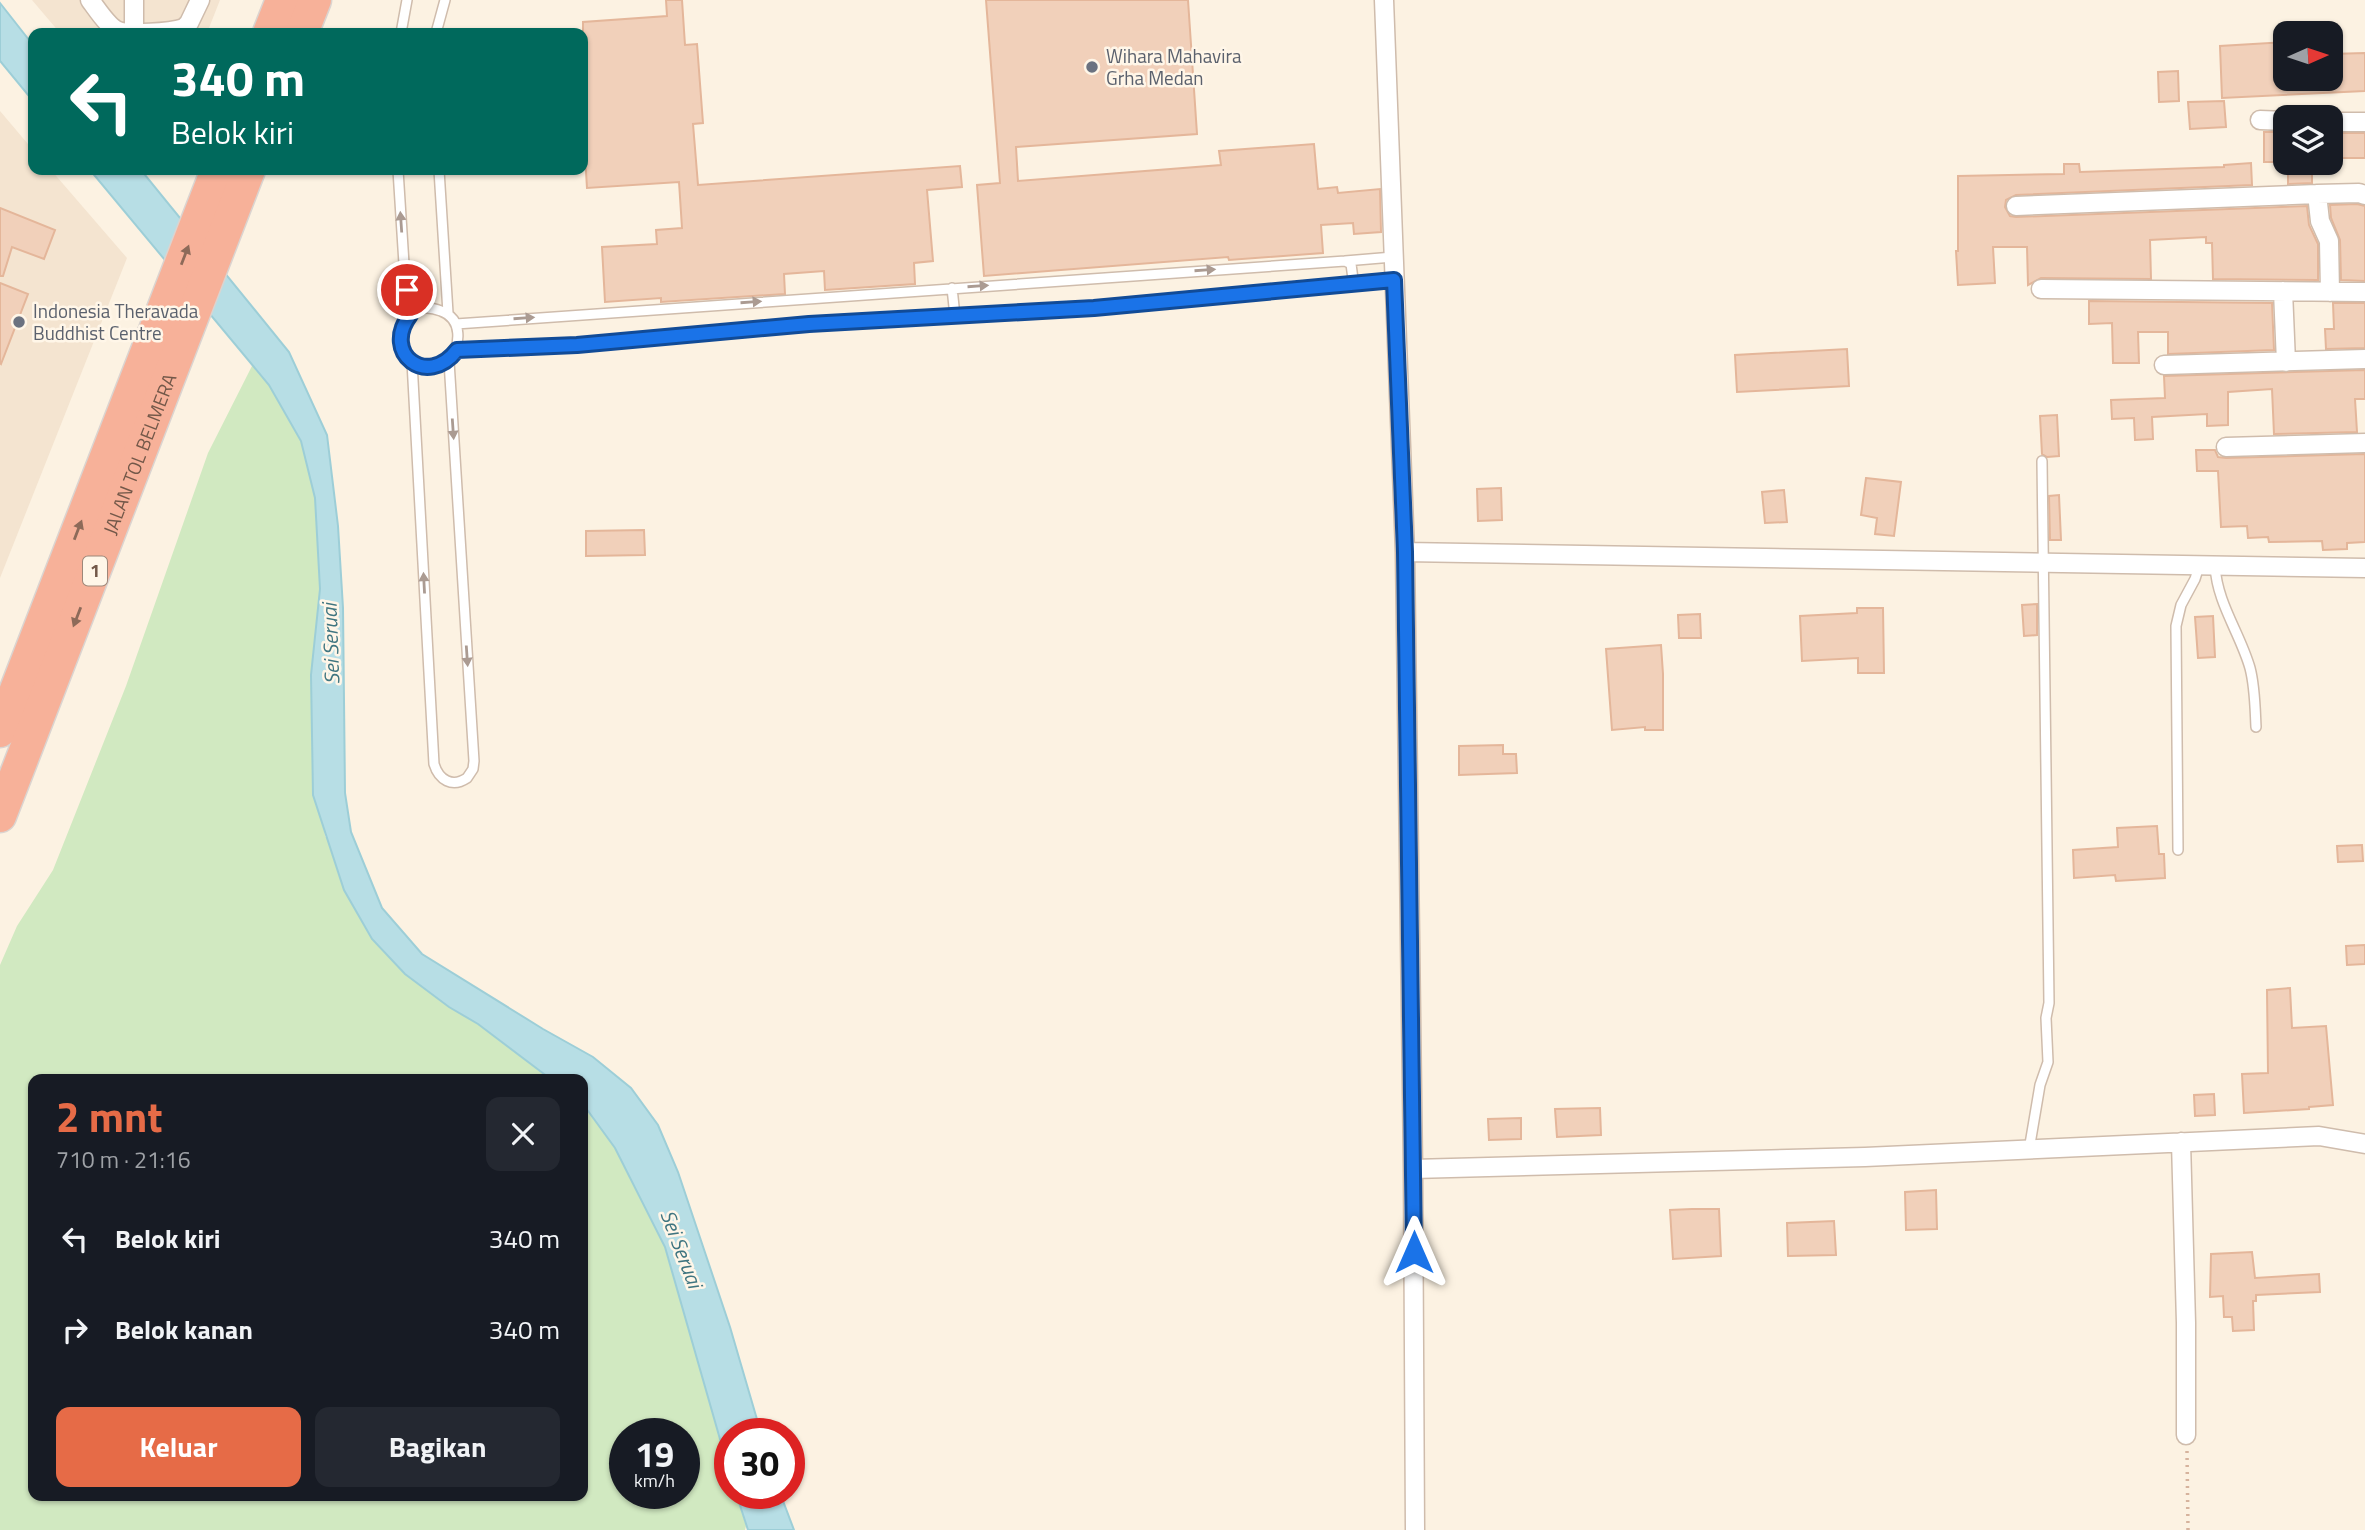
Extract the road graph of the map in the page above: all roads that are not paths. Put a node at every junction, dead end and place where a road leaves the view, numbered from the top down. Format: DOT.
graph roads {
  1 [pos="90,0"];
  2 [pos="134,0"];
  3 [pos="200,0"];
  4 [pos="282,0"];
  5 [pos="315,0"];
  6 [pos="407,0"];
  7 [pos="445,0"];
  8 [pos="1384,0"];
  9 [pos="113,28"];
  10 [pos="134,28"];
  11 [pos="184,28"];
  12 [pos="271,28"];
  13 [pos="304,28"];
  14 [pos="402,28"];
  15 [pos="437,28"];
  16 [pos="2260,120"];
  17 [pos="2273,120"];
  18 [pos="2343,122"];
  19 [pos="2365,122"];
  20 [pos="215,175"];
  21 [pos="247,175"];
  22 [pos="398,175"];
  23 [pos="439,175"];
  24 [pos="2318,194"];
  25 [pos="2365,195"];
  26 [pos="2016,206"];
  27 [pos="1393,257"];
  28 [pos="1345,261"];
  29 [pos="1394,280"];
  30 [pos="1347,284"];
  31 [pos="952,288"];
  32 [pos="2041,289"];
  33 [pos="2283,291"];
  34 [pos="2330,292"];
  35 [pos="2365,292"];
  36 [pos="448,313"];
  37 [pos="410,315"];
  38 [pos="955,316"];
  39 [pos="456,324"];
  40 [pos="457,350"];
  41 [pos="2365,359"];
  42 [pos="449,360"];
  43 [pos="412,362"];
  44 [pos="2286,362"];
  45 [pos="2164,365"];
  46 [pos="2365,443"];
  47 [pos="2226,447"];
  48 [pos="2042,461"];
  49 [pos="1405,552"];
  50 [pos="2044,564"];
  51 [pos="2207,566"];
  52 [pos="2365,568"];
  53 [pos="2256,727"];
  54 [pos="0,731"];
  55 [pos="0,817"];
  56 [pos="2178,850"];
  57 [pos="2181,1142"];
  58 [pos="2365,1144"];
  59 [pos="2029,1150"];
  60 [pos="1413,1169"];
  61 [pos="2186,1435"];
  62 [pos="1415,1530"];
  1 -- 9 [label="street"];
  2 -- 10 [label="street"];
  3 -- 11 [label="street"];
  4 -- 12 [label="highway"];
  5 -- 13 [label="highway"];
  6 -- 14 [label="lane"];
  7 -- 15 [label="lane"];
  8 -- 27 [label="street"];
  16 -- 17 [label="street"];
  18 -- 19 [label="street"];
  54 -- 20 [label="highway, JALAN TOL BELMERA / 1, one-way"];
  21 -- 55 [label="highway, JALAN TOL BELMERA / 1, one-way"];
  37 -- 22 [label="lane, one-way"];
  23 -- 36 [label="lane"];
  24 -- 25 [label="street"];
  24 -- 26 [label="street"];
  24 -- 34 [label="street"];
  27 -- 28 [label="lane"];
  27 -- 29 [label="street"];
  28 -- 30 [label="lane"];
  31 -- 28 [label="lane, one-way"];
  29 -- 30 [label="lane"];
  29 -- 49 [label="street"];
  30 -- 38 [label="lane"];
  31 -- 38 [label="lane"];
  39 -- 31 [label="lane, one-way"];
  32 -- 33 [label="street"];
  33 -- 34 [label="street"];
  33 -- 44 [label="street"];
  34 -- 35 [label="street"];
  36 -- 37 [label="lane"];
  36 -- 39 [label="lane"];
  37 -- 43 [label="lane"];
  38 -- 40 [label="lane"];
  39 -- 40 [label="lane"];
  40 -- 42 [label="lane"];
  41 -- 44 [label="street"];
  42 -- 43 [label="lane"];
  42 -- 43 [label="lane, one-way"];
  44 -- 45 [label="street"];
  46 -- 47 [label="street"];
  48 -- 50 [label="lane"];
  49 -- 50 [label="street"];
  49 -- 60 [label="street"];
  50 -- 51 [label="street"];
  50 -- 59 [label="lane"];
  51 -- 52 [label="street"];
  51 -- 53 [label="lane"];
  51 -- 56 [label="lane"];
  57 -- 58 [label="street"];
  57 -- 59 [label="street"];
  57 -- 61 [label="street"];
  59 -- 60 [label="street"];
  60 -- 62 [label="street"];
}
